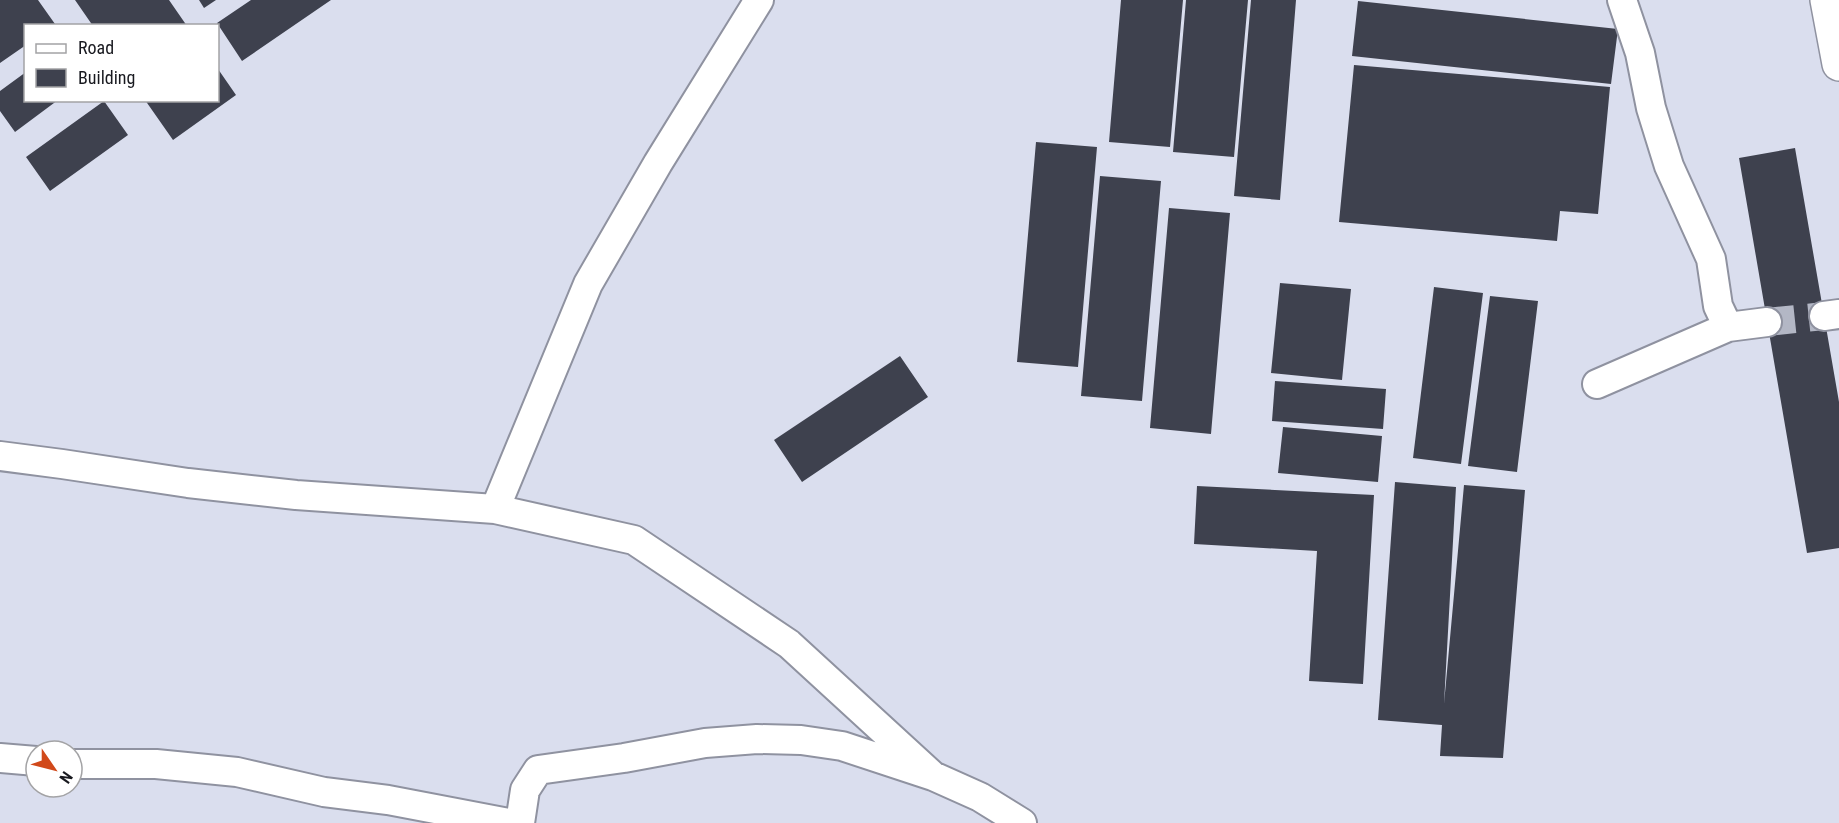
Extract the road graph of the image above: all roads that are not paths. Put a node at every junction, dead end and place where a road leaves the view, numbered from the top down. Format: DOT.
graph roads {
  1 [pos="759,0"];
  2 [pos="1622,0"];
  3 [pos="1827,0"];
  4 [pos="1839,63"];
  5 [pos="1767,322"];
  6 [pos="1728,327"];
  7 [pos="1597,384"];
  8 [pos="0,456"];
  9 [pos="495,509"];
  10 [pos="0,758"];
  11 [pos="24,760"];
  12 [pos="84,764"];
  13 [pos="933,776"];
  14 [pos="509,823"];
  15 [pos="520,823"];
  16 [pos="1022,823"];
  1 -- 9 [label="street"];
  2 -- 6 [label="street"];
  3 -- 4 [label="highway"];
  5 -- 6 [label="street"];
  6 -- 7 [label="street"];
  8 -- 9 [label="street"];
  9 -- 13 [label="street"];
  10 -- 11 [label="street"];
  12 -- 14 [label="street"];
  13 -- 15 [label="street"];
  13 -- 16 [label="street"];
}
